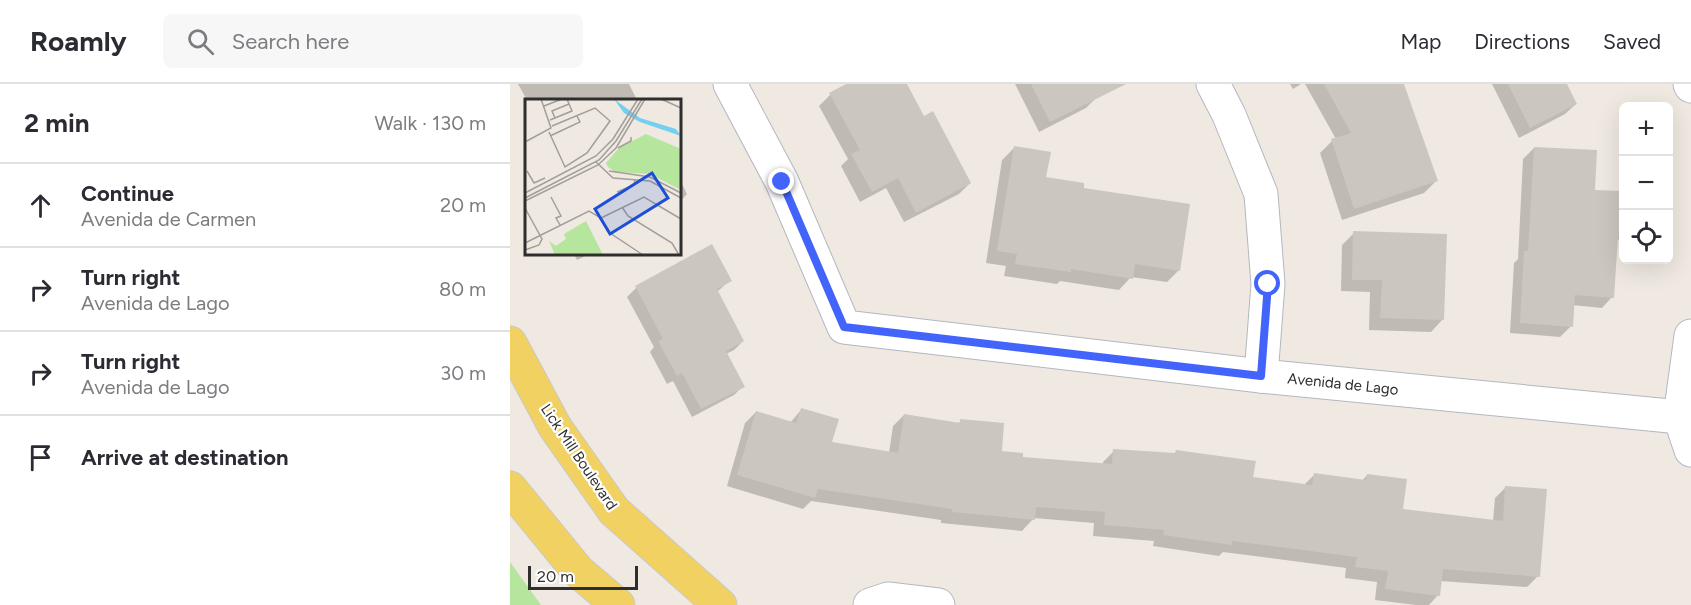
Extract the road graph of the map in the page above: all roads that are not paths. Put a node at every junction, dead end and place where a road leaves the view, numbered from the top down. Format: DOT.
graph roads {
  1 [pos="730,84"];
  2 [pos="1213,84"];
  3 [pos="1691,336"];
  4 [pos="510,343"];
  5 [pos="1261,376"];
  6 [pos="1680,417"];
  7 [pos="1691,450"];
  8 [pos="510,488"];
  9 [pos="618,605"];
  10 [pos="720,605"];
  11 [pos="870,605"];
  12 [pos="938,605"];
  1 -- 5 [label="street, Avenida de Lago"];
  2 -- 5 [label="street"];
  3 -- 6 [label="street"];
  4 -- 10 [label="main road, Lick Mill Boulevard"];
  5 -- 6 [label="street, Avenida de Lago"];
  6 -- 7 [label="street"];
  8 -- 9 [label="main road"];
  11 -- 12 [label="street"];
}
